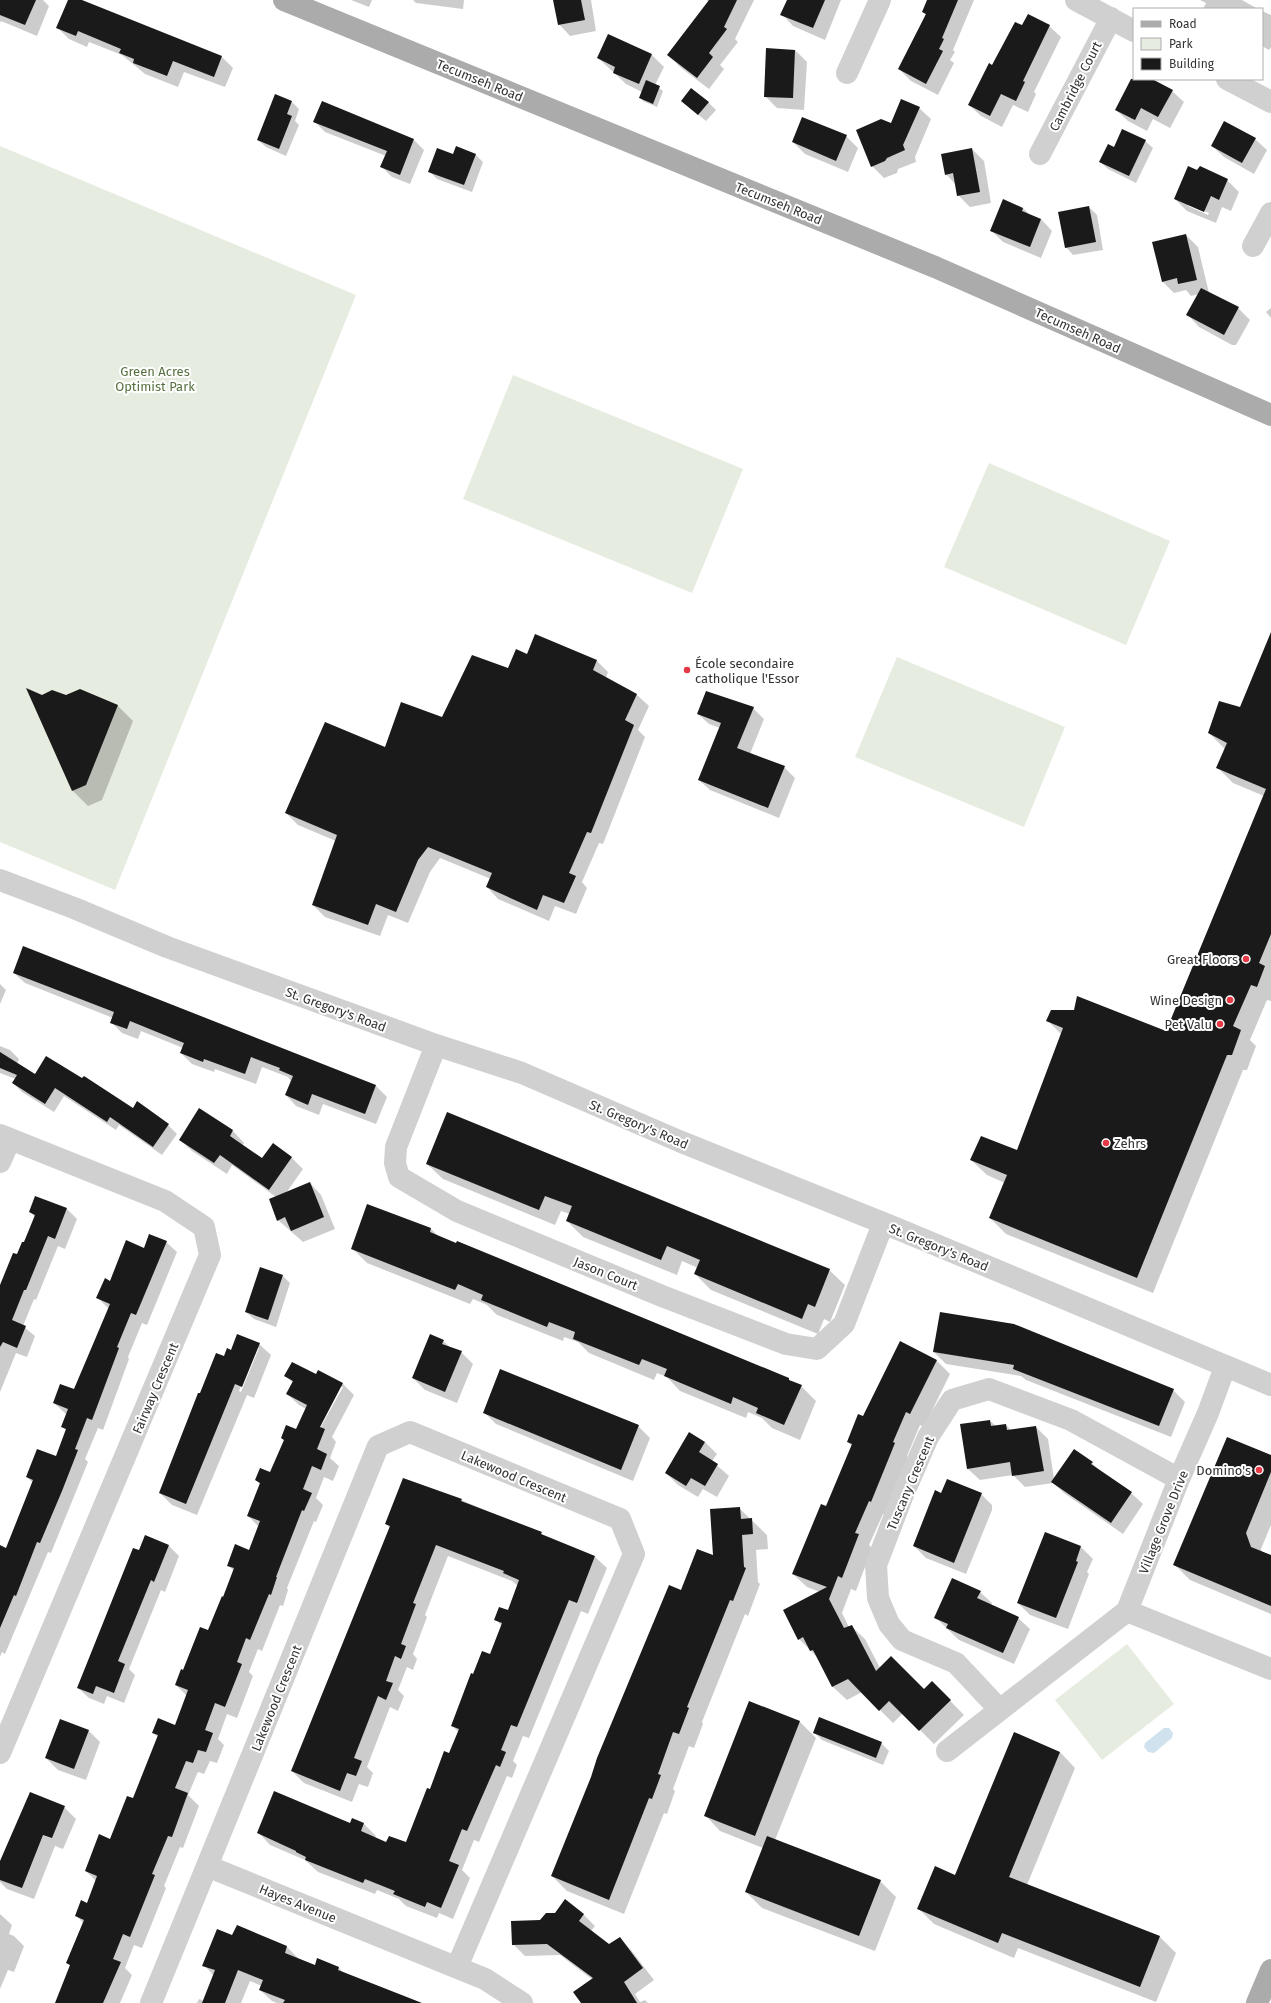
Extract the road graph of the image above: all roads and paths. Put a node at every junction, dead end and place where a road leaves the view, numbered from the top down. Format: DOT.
graph roads {
  1 [pos="284,0"];
  2 [pos="880,0"];
  3 [pos="1076,0"];
  4 [pos="1111,18"];
  5 [pos="1133,29"];
  6 [pos="847,73"];
  7 [pos="1229,80"];
  8 [pos="1271,102"];
  9 [pos="1040,154"];
  10 [pos="1271,213"];
  11 [pos="1253,246"];
  12 [pos="1271,415"];
  13 [pos="0,880"];
  14 [pos="436,1045"];
  15 [pos="5,1137"];
  16 [pos="0,1162"];
  17 [pos="883,1224"];
  18 [pos="1225,1367"];
  19 [pos="1271,1385"];
  20 [pos="1179,1479"];
  21 [pos="1127,1611"];
  22 [pos="1271,1669"];
  23 [pos="1000,1710"];
  24 [pos="947,1750"];
  25 [pos="0,1753"];
  26 [pos="208,1866"];
  27 [pos="457,1967"];
  28 [pos="1271,1970"];
  29 [pos="151,2003"];
  30 [pos="522,2003"];
  31 [pos="1257,2003"];
  1 -- 12 [label="main road, Tecumseh Road"];
  2 -- 6 [label="street"];
  3 -- 4 [label="street"];
  4 -- 5 [label="street"];
  4 -- 9 [label="street, Cambridge Court"];
  7 -- 8 [label="street"];
  10 -- 11 [label="street"];
  13 -- 14 [label="street, St. Gregory's Road"];
  14 -- 17 [label="street, St. Gregory's Road"];
  14 -- 17 [label="street, Jason Court"];
  15 -- 16 [label="street"];
  15 -- 25 [label="street, Fairway Crescent"];
  17 -- 18 [label="street, St. Gregory's Road"];
  18 -- 19 [label="street, St. Gregory's Road"];
  18 -- 20 [label="street, Village Grove Drive"];
  20 -- 21 [label="street, Village Grove Drive"];
  20 -- 23 [label="street, Tuscany Crescent"];
  21 -- 22 [label="street"];
  21 -- 23 [label="street"];
  23 -- 24 [label="street"];
  26 -- 27 [label="street, Hayes Avenue"];
  26 -- 27 [label="street, Lakewood Crescent"];
  26 -- 29 [label="street"];
  27 -- 30 [label="street, Hayes Avenue"];
  28 -- 31 [label="main road"];
}
